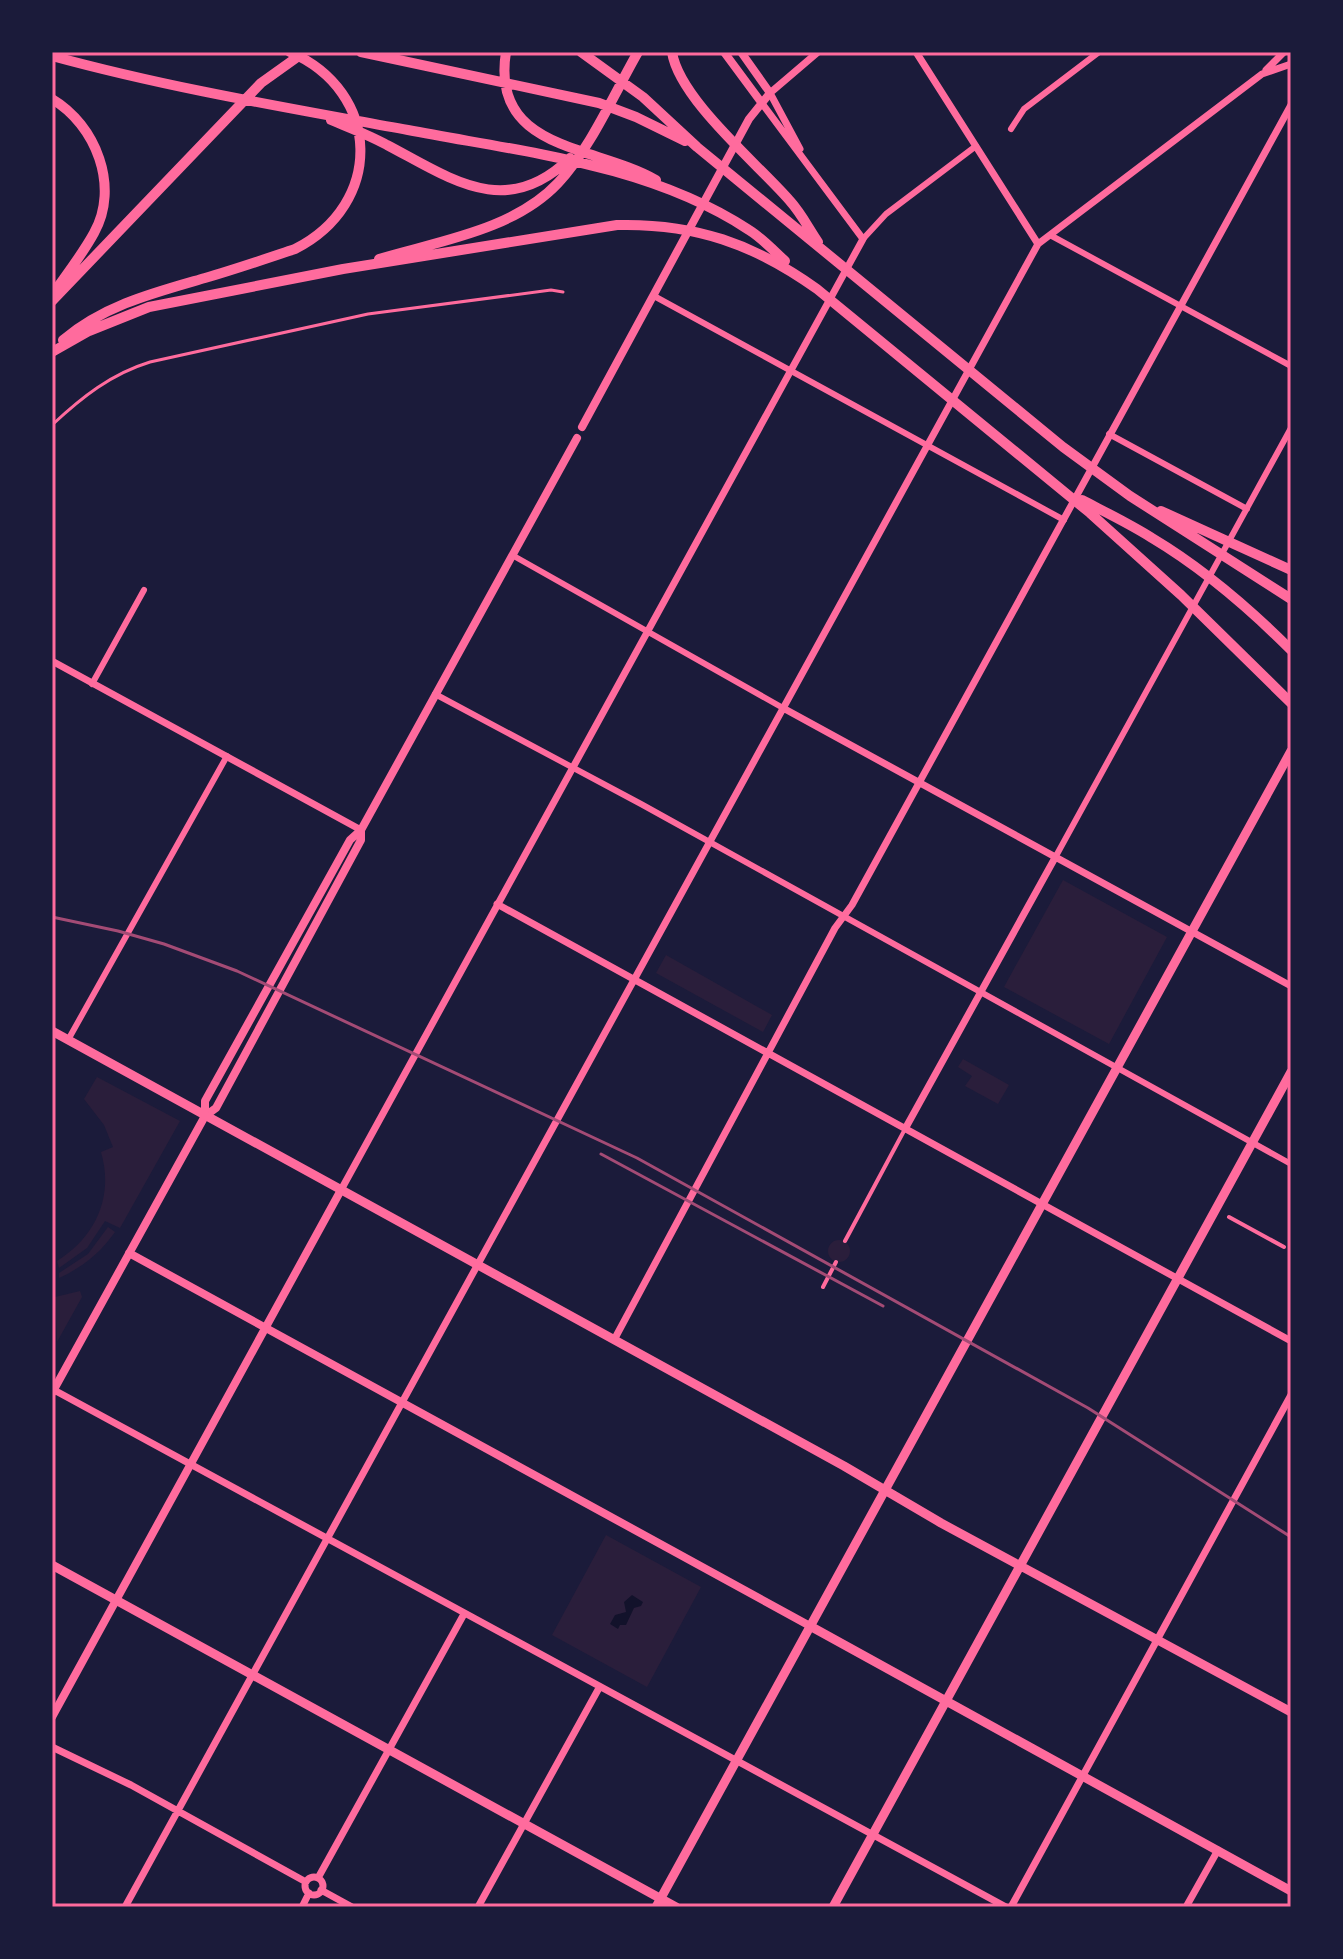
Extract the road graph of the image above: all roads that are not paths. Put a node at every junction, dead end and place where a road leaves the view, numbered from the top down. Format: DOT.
graph roads {
  1 [pos="290,52"];
  2 [pos="308,52"];
  3 [pos="361,52"];
  4 [pos="506,52"];
  5 [pos="581,52"];
  6 [pos="672,52"];
  7 [pos="724,52"];
  8 [pos="741,52"];
  9 [pos="818,52"];
  10 [pos="916,52"];
  11 [pos="922,52"];
  12 [pos="1099,52"];
  13 [pos="1284,52"];
  14 [pos="636,55"];
  15 [pos="52,56"];
  16 [pos="1291,64"];
  17 [pos="931,73"];
  18 [pos="1262,74"];
  19 [pos="770,93"];
  20 [pos="52,99"];
  21 [pos="761,102"];
  22 [pos="1291,105"];
  23 [pos="343,122"];
  24 [pos="1011,129"];
  25 [pos="592,132"];
  26 [pos="976,146"];
  27 [pos="697,147"];
  28 [pos="809,165"];
  29 [pos="689,199"];
  30 [pos="1050,235"];
  31 [pos="863,239"];
  32 [pos="1038,244"];
  33 [pos="826,254"];
  34 [pos="343,269"];
  35 [pos="817,289"];
  36 [pos="563,292"];
  37 [pos="52,295"];
  38 [pos="654,296"];
  39 [pos="52,301"];
  40 [pos="1180,304"];
  41 [pos="52,351"];
  42 [pos="1291,366"];
  43 [pos="790,371"];
  44 [pos="52,425"];
  45 [pos="582,427"];
  46 [pos="1291,428"];
  47 [pos="1109,434"];
  48 [pos="577,438"];
  49 [pos="927,446"];
  50 [pos="1130,496"];
  51 [pos="1247,509"];
  52 [pos="1091,510"];
  53 [pos="1064,520"];
  54 [pos="512,555"];
  55 [pos="1291,570"];
  56 [pos="144,590"];
  57 [pos="1291,599"];
  58 [pos="647,631"];
  59 [pos="1291,650"];
  60 [pos="52,661"];
  61 [pos="92,684"];
  62 [pos="435,694"];
  63 [pos="1291,703"];
  64 [pos="783,708"];
  65 [pos="1291,751"];
  66 [pos="227,756"];
  67 [pos="572,766"];
  68 [pos="918,783"];
  69 [pos="361,830"];
  70 [pos="709,843"];
  71 [pos="1056,856"];
  72 [pos="497,904"];
  73 [pos="844,916"];
  74 [pos="1191,932"];
  75 [pos="634,980"];
  76 [pos="1291,986"];
  77 [pos="981,993"];
  78 [pos="52,1031"];
  79 [pos="68,1040"];
  80 [pos="769,1053"];
  81 [pos="1116,1068"];
  82 [pos="1291,1072"];
  83 [pos="205,1116"];
  84 [pos="905,1129"];
  85 [pos="1252,1143"];
  86 [pos="1291,1164"];
  87 [pos="341,1190"];
  88 [pos="1042,1203"];
  89 [pos="1229,1217"];
  90 [pos="845,1241"];
  91 [pos="1284,1247"];
  92 [pos="129,1253"];
  93 [pos="836,1262"];
  94 [pos="477,1265"];
  95 [pos="1178,1279"];
  96 [pos="823,1287"];
  97 [pos="265,1327"];
  98 [pos="614,1340"];
  99 [pos="1291,1341"];
  100 [pos="53,1390"];
  101 [pos="1291,1395"];
  102 [pos="402,1401"];
  103 [pos="190,1462"];
  104 [pos="885,1491"];
  105 [pos="328,1539"];
  106 [pos="52,1565"];
  107 [pos="1020,1566"];
  108 [pos="116,1599"];
  109 [pos="464,1614"];
  110 [pos="810,1626"];
  111 [pos="1158,1639"];
  112 [pos="253,1673"];
  113 [pos="599,1688"];
  114 [pos="946,1701"];
  115 [pos="1291,1712"];
  116 [pos="52,1717"];
  117 [pos="52,1747"];
  118 [pos="388,1748"];
  119 [pos="736,1761"];
  120 [pos="1083,1776"];
  121 [pos="177,1810"];
  122 [pos="525,1823"];
  123 [pos="873,1834"];
  124 [pos="1218,1850"];
  125 [pos="318,1878"];
  126 [pos="306,1882"];
  127 [pos="321,1890"];
  128 [pos="1291,1891"];
  129 [pos="309,1893"];
  130 [pos="659,1903"];
  131 [pos="125,1907"];
  132 [pos="302,1907"];
  133 [pos="352,1907"];
  134 [pos="478,1907"];
  135 [pos="676,1907"];
  136 [pos="833,1907"];
  137 [pos="1009,1907"];
  138 [pos="1186,1907"];
  1 -- 41 [label="highway"];
  2 -- 39 [label="highway"];
  3 -- 27 [label="highway"];
  4 -- 29 [label="highway"];
  5 -- 27 [label="highway"];
  6 -- 33 [label="highway"];
  7 -- 21 [label="main road"];
  8 -- 19 [label="main road"];
  9 -- 19 [label="street"];
  10 -- 17 [label="street"];
  11 -- 17 [label="street"];
  12 -- 24 [label="street"];
  13 -- 18 [label="street"];
  14 -- 25 [label="highway"];
  15 -- 23 [label="highway"];
  16 -- 18 [label="street"];
  17 -- 26 [label="street"];
  18 -- 30 [label="street"];
  19 -- 21 [label="main road"];
  19 -- 28 [label="street"];
  20 -- 37 [label="highway"];
  21 -- 28 [label="street"];
  21 -- 38 [label="main road"];
  22 -- 40 [label="street"];
  23 -- 25 [label="highway"];
  23 -- 29 [label="highway"];
  25 -- 34 [label="highway"];
  26 -- 31 [label="street"];
  26 -- 32 [label="street"];
  27 -- 33 [label="highway"];
  28 -- 31 [label="street"];
  29 -- 35 [label="highway"];
  30 -- 32 [label="street"];
  30 -- 40 [label="street"];
  31 -- 43 [label="street"];
  32 -- 49 [label="street"];
  33 -- 50 [label="highway"];
  34 -- 35 [label="highway"];
  34 -- 41 [label="highway"];
  35 -- 52 [label="highway"];
  36 -- 44 [label="lane"];
  38 -- 43 [label="street"];
  38 -- 45 [label="main road"];
  40 -- 42 [label="street"];
  40 -- 47 [label="street"];
  43 -- 49 [label="street"];
  43 -- 58 [label="street"];
  46 -- 51 [label="street"];
  47 -- 51 [label="street"];
  47 -- 53 [label="street"];
  48 -- 54 [label="main road"];
  49 -- 53 [label="street"];
  49 -- 64 [label="street"];
  50 -- 55 [label="highway"];
  50 -- 57 [label="highway"];
  51 -- 71 [label="street"];
  52 -- 59 [label="highway"];
  52 -- 63 [label="highway"];
  53 -- 68 [label="street"];
  54 -- 58 [label="street"];
  54 -- 62 [label="main road"];
  56 -- 61 [label="street"];
  58 -- 64 [label="street"];
  58 -- 67 [label="street"];
  60 -- 61 [label="street"];
  61 -- 66 [label="street"];
  62 -- 67 [label="street"];
  62 -- 69 [label="main road"];
  64 -- 68 [label="street"];
  64 -- 70 [label="street"];
  65 -- 74 [label="main road"];
  66 -- 69 [label="street"];
  66 -- 79 [label="street"];
  67 -- 70 [label="street"];
  67 -- 72 [label="street"];
  68 -- 71 [label="street"];
  68 -- 73 [label="street"];
  69 -- 83 [label="main road"];
  69 -- 83 [label="main road"];
  70 -- 73 [label="street"];
  70 -- 75 [label="street"];
  71 -- 74 [label="street"];
  71 -- 77 [label="street"];
  72 -- 75 [label="street"];
  72 -- 87 [label="street"];
  73 -- 77 [label="street"];
  73 -- 80 [label="street"];
  74 -- 76 [label="street"];
  74 -- 81 [label="main road"];
  75 -- 80 [label="street"];
  75 -- 94 [label="street"];
  77 -- 81 [label="street"];
  77 -- 84 [label="street"];
  78 -- 79 [label="main road"];
  79 -- 83 [label="main road"];
  80 -- 84 [label="street"];
  80 -- 98 [label="street"];
  81 -- 85 [label="street"];
  81 -- 88 [label="main road"];
  82 -- 85 [label="main road"];
  83 -- 87 [label="main road"];
  83 -- 92 [label="main road"];
  84 -- 88 [label="street"];
  84 -- 90 [label="street"];
  85 -- 86 [label="street"];
  85 -- 95 [label="main road"];
  87 -- 94 [label="main road"];
  87 -- 97 [label="main road"];
  88 -- 95 [label="street"];
  88 -- 104 [label="main road"];
  89 -- 91 [label="street"];
  92 -- 97 [label="main road"];
  92 -- 100 [label="main road"];
  93 -- 96 [label="street"];
  94 -- 98 [label="main road"];
  94 -- 102 [label="street"];
  95 -- 99 [label="street"];
  95 -- 107 [label="main road"];
  97 -- 102 [label="main road"];
  97 -- 103 [label="main road"];
  98 -- 104 [label="main road"];
  100 -- 103 [label="street"];
  101 -- 111 [label="street"];
  102 -- 105 [label="street"];
  102 -- 110 [label="main road"];
  103 -- 105 [label="street"];
  103 -- 108 [label="main road"];
  104 -- 107 [label="main road"];
  104 -- 110 [label="main road"];
  105 -- 109 [label="street"];
  105 -- 112 [label="street"];
  106 -- 108 [label="main road"];
  107 -- 111 [label="main road"];
  107 -- 114 [label="main road"];
  108 -- 112 [label="main road"];
  108 -- 116 [label="main road"];
  109 -- 113 [label="street"];
  109 -- 118 [label="street"];
  110 -- 114 [label="main road"];
  110 -- 119 [label="main road"];
  111 -- 115 [label="main road"];
  111 -- 120 [label="street"];
  112 -- 118 [label="main road"];
  112 -- 121 [label="street"];
  113 -- 119 [label="street"];
  113 -- 122 [label="street"];
  114 -- 120 [label="main road"];
  114 -- 123 [label="main road"];
  117 -- 121 [label="street"];
  118 -- 122 [label="main road"];
  118 -- 125 [label="street"];
  119 -- 123 [label="street"];
  119 -- 130 [label="main road"];
  120 -- 124 [label="main road"];
  120 -- 137 [label="street"];
  121 -- 126 [label="street"];
  121 -- 131 [label="street"];
  122 -- 130 [label="main road"];
  122 -- 134 [label="street"];
  123 -- 136 [label="main road"];
  123 -- 137 [label="street"];
  124 -- 128 [label="main road"];
  124 -- 138 [label="street"];
  125 -- 126 [label="street"];
  125 -- 127 [label="street"];
  126 -- 129 [label="street"];
  127 -- 129 [label="street"];
  127 -- 133 [label="street"];
  129 -- 132 [label="street"];
  130 -- 135 [label="main road"];
}
